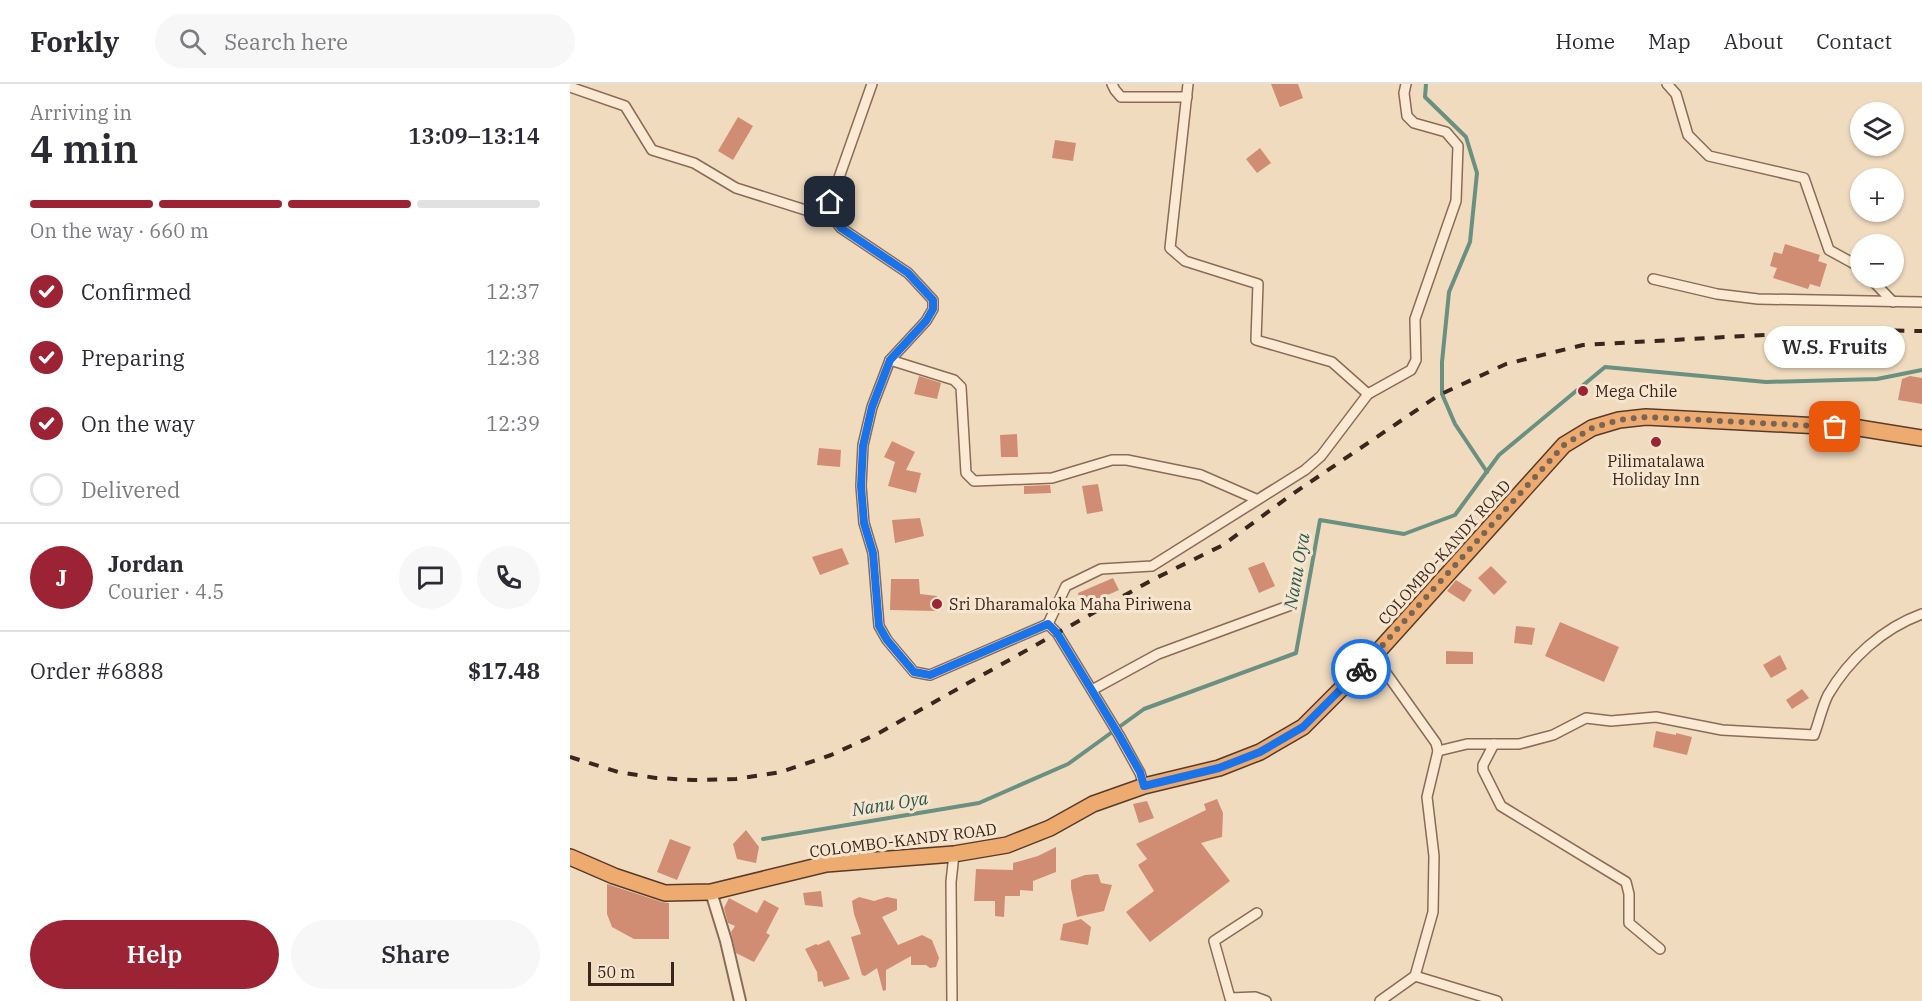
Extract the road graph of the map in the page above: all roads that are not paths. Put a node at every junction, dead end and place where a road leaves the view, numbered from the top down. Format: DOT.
graph roads {
  1 [pos="872,84"];
  2 [pos="1112,84"];
  3 [pos="1188,84"];
  4 [pos="1406,84"];
  5 [pos="1667,84"];
  6 [pos="570,87"];
  7 [pos="1187,98"];
  8 [pos="829,213"];
  9 [pos="1850,262"];
  10 [pos="1653,279"];
  11 [pos="1880,288"];
  12 [pos="1893,302"];
  13 [pos="1922,302"];
  14 [pos="890,360"];
  15 [pos="1368,394"];
  16 [pos="1922,438"];
  17 [pos="1257,499"];
  18 [pos="1291,605"];
  19 [pos="1922,615"];
  20 [pos="1048,624"];
  21 [pos="1374,656"];
  22 [pos="1092,690"];
  23 [pos="1494,744"];
  24 [pos="1438,751"];
  25 [pos="1144,786"];
  26 [pos="954,854"];
  27 [pos="570,857"];
  28 [pos="711,892"];
  29 [pos="1257,913"];
  30 [pos="1660,949"];
  31 [pos="1415,976"];
  32 [pos="950,1000"];
  33 [pos="740,1001"];
  34 [pos="1266,1001"];
  35 [pos="1380,1001"];
  36 [pos="1497,1001"];
  1 -- 8 [label="street"];
  2 -- 7 [label="street"];
  3 -- 7 [label="street"];
  4 -- 15 [label="street"];
  5 -- 9 [label="street"];
  6 -- 8 [label="street"];
  7 -- 15 [label="street"];
  8 -- 14 [label="street"];
  10 -- 12 [label="street"];
  11 -- 12 [label="street"];
  12 -- 13 [label="street"];
  14 -- 17 [label="street"];
  14 -- 20 [label="street"];
  15 -- 17 [label="street"];
  16 -- 21 [label="highway, COLOMBO-KANDY ROAD"];
  17 -- 20 [label="street"];
  18 -- 22 [label="street"];
  19 -- 23 [label="street"];
  20 -- 22 [label="street"];
  21 -- 24 [label="street"];
  21 -- 25 [label="highway, COLOMBO-KANDY ROAD"];
  22 -- 25 [label="street"];
  23 -- 24 [label="street"];
  23 -- 30 [label="street"];
  24 -- 31 [label="street"];
  25 -- 26 [label="highway, COLOMBO-KANDY ROAD"];
  26 -- 28 [label="highway, COLOMBO-KANDY ROAD"];
  26 -- 32 [label="street"];
  27 -- 28 [label="highway, COLOMBO-KANDY ROAD"];
  28 -- 33 [label="street"];
  29 -- 34 [label="street"];
  31 -- 35 [label="street"];
  31 -- 36 [label="street"];
}
